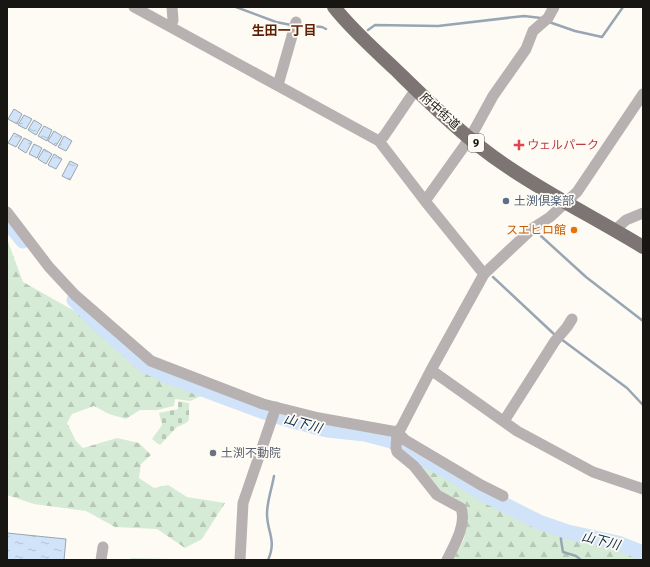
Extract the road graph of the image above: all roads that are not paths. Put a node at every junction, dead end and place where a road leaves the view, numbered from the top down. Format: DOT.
graph roads {
  1 [pos="134,7"];
  2 [pos="172,7"];
  3 [pos="334,7"];
  4 [pos="554,7"];
  5 [pos="296,22"];
  6 [pos="171,27"];
  7 [pos="278,86"];
  8 [pos="416,89"];
  9 [pos="643,94"];
  10 [pos="470,138"];
  11 [pos="379,141"];
  12 [pos="425,201"];
  13 [pos="565,202"];
  14 [pos="7,212"];
  15 [pos="643,213"];
  16 [pos="615,230"];
  17 [pos="643,247"];
  18 [pos="484,274"];
  19 [pos="572,319"];
  20 [pos="431,370"];
  21 [pos="274,413"];
  22 [pos="504,422"];
  23 [pos="396,440"];
  24 [pos="643,489"];
  25 [pos="503,496"];
  26 [pos="103,547"];
  27 [pos="101,560"];
  28 [pos="240,560"];
  29 [pos="446,560"];
  1 -- 6 [label="street"];
  2 -- 6 [label="street"];
  3 -- 8 [label="main road, 府中街道 / 9"];
  4 -- 10 [label="street"];
  5 -- 7 [label="street"];
  6 -- 7 [label="street"];
  7 -- 11 [label="street"];
  8 -- 10 [label="main road, 府中街道 / 9"];
  8 -- 11 [label="street"];
  9 -- 13 [label="street"];
  10 -- 12 [label="street"];
  10 -- 13 [label="main road, 府中街道 / 9"];
  11 -- 12 [label="street"];
  12 -- 18 [label="street"];
  13 -- 16 [label="main road, 府中街道 / 9"];
  13 -- 18 [label="street"];
  14 -- 21 [label="street"];
  15 -- 16 [label="street"];
  16 -- 17 [label="main road, 府中街道 / 9"];
  18 -- 20 [label="street"];
  19 -- 22 [label="street"];
  20 -- 22 [label="street"];
  20 -- 23 [label="street"];
  21 -- 23 [label="street"];
  21 -- 28 [label="street"];
  22 -- 24 [label="street"];
  23 -- 25 [label="street"];
  23 -- 29 [label="street"];
  26 -- 27 [label="street"];
}
